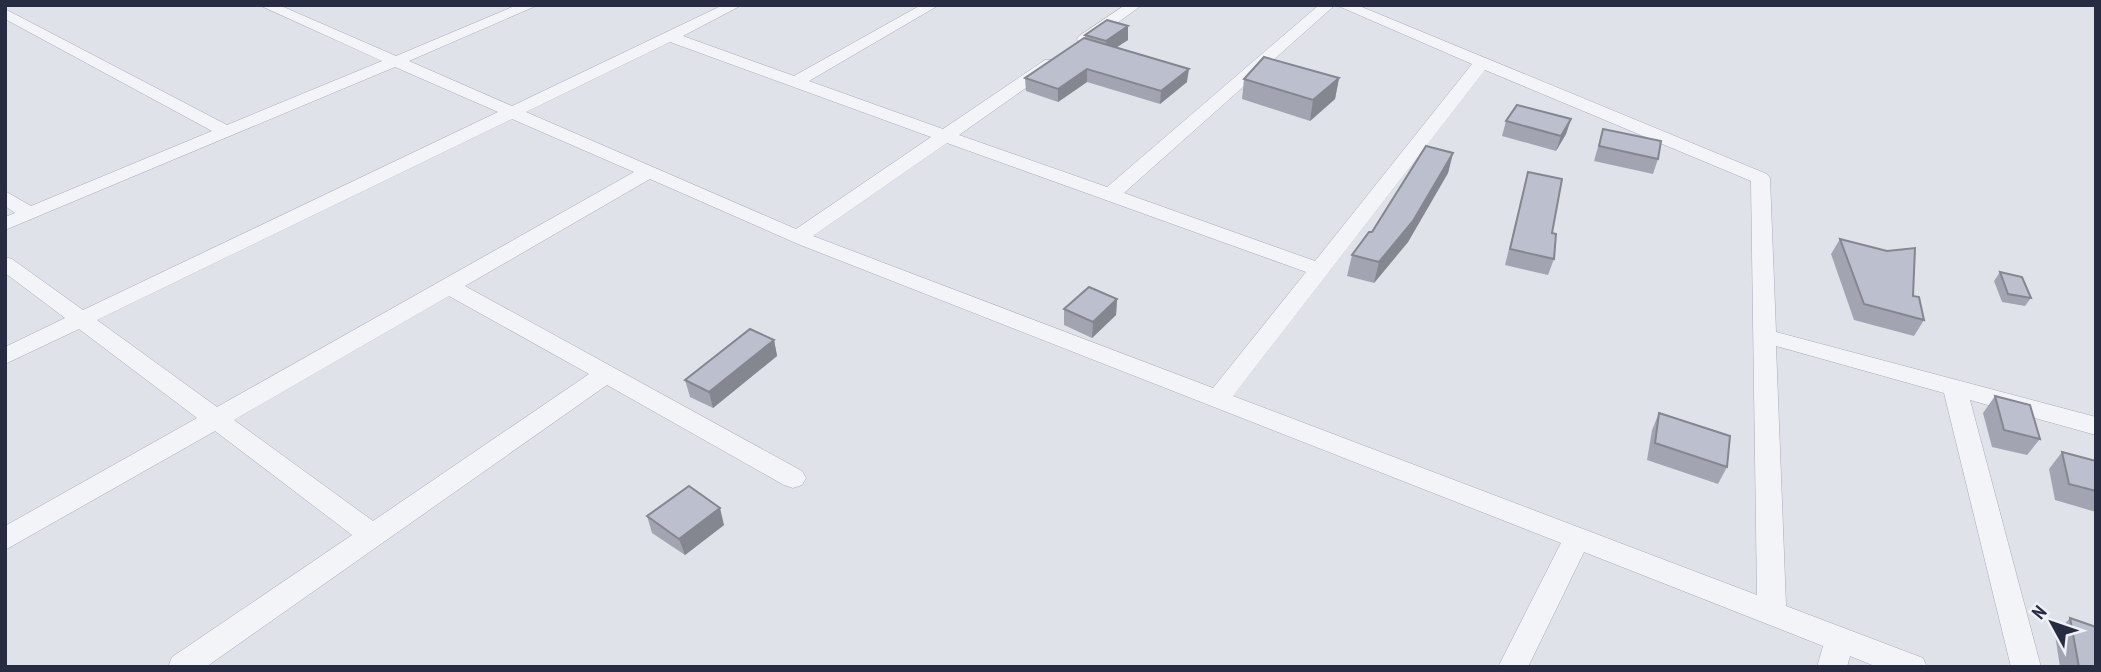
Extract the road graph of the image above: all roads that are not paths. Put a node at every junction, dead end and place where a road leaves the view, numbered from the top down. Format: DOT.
graph roads {
  1 [pos="266,5"];
  2 [pos="531,5"];
  3 [pos="736,5"];
  4 [pos="932,5"];
  5 [pos="1135,5"];
  6 [pos="1328,5"];
  7 [pos="1343,5"];
  8 [pos="5,13"];
  9 [pos="670,37"];
  10 [pos="396,62"];
  11 [pos="1481,64"];
  12 [pos="796,82"];
  13 [pos="512,113"];
  14 [pos="227,132"];
  15 [pos="945,136"];
  16 [pos="649,172"];
  17 [pos="1110,195"];
  18 [pos="5,197"];
  19 [pos="30,214"];
  20 [pos="5,224"];
  21 [pos="798,237"];
  22 [pos="5,263"];
  23 [pos="1320,270"];
  24 [pos="449,286"];
  25 [pos="82,319"];
  26 [pos="1765,336"];
  27 [pos="5,356"];
  28 [pos="606,374"];
  29 [pos="1955,388"];
  30 [pos="1217,400"];
  31 [pos="216,419"];
  32 [pos="2096,426"];
  33 [pos="793,478"];
  34 [pos="372,535"];
  35 [pos="1577,538"];
  36 [pos="5,539"];
  37 [pos="1772,613"];
  38 [pos="1836,653"];
  39 [pos="183,666"];
  40 [pos="1513,667"];
  41 [pos="1912,667"];
  42 [pos="2026,667"];
  1 -- 10 [label="street"];
  2 -- 10 [label="street"];
  3 -- 9 [label="street"];
  4 -- 12 [label="street"];
  5 -- 15 [label="street"];
  6 -- 17 [label="street"];
  7 -- 11 [label="street"];
  8 -- 14 [label="street"];
  9 -- 12 [label="street"];
  9 -- 13 [label="street"];
  10 -- 13 [label="street"];
  10 -- 14 [label="street"];
  11 -- 23 [label="street"];
  11 -- 26 [label="street"];
  12 -- 15 [label="street"];
  13 -- 16 [label="street"];
  13 -- 25 [label="street"];
  14 -- 19 [label="street"];
  15 -- 17 [label="street"];
  15 -- 21 [label="street"];
  16 -- 21 [label="street"];
  16 -- 24 [label="street"];
  17 -- 23 [label="street"];
  18 -- 19 [label="street"];
  19 -- 20 [label="street"];
  21 -- 30 [label="street"];
  22 -- 25 [label="street"];
  23 -- 30 [label="street"];
  24 -- 28 [label="street"];
  24 -- 31 [label="street"];
  25 -- 27 [label="street"];
  25 -- 31 [label="street"];
  26 -- 29 [label="street"];
  26 -- 37 [label="street"];
  28 -- 33 [label="street"];
  28 -- 34 [label="street"];
  29 -- 32 [label="street"];
  29 -- 42 [label="street"];
  30 -- 35 [label="street"];
  31 -- 34 [label="street"];
  31 -- 36 [label="street"];
  34 -- 39 [label="street"];
  35 -- 37 [label="street"];
  35 -- 40 [label="street"];
  37 -- 38 [label="street"];
  38 -- 41 [label="street"];
}
